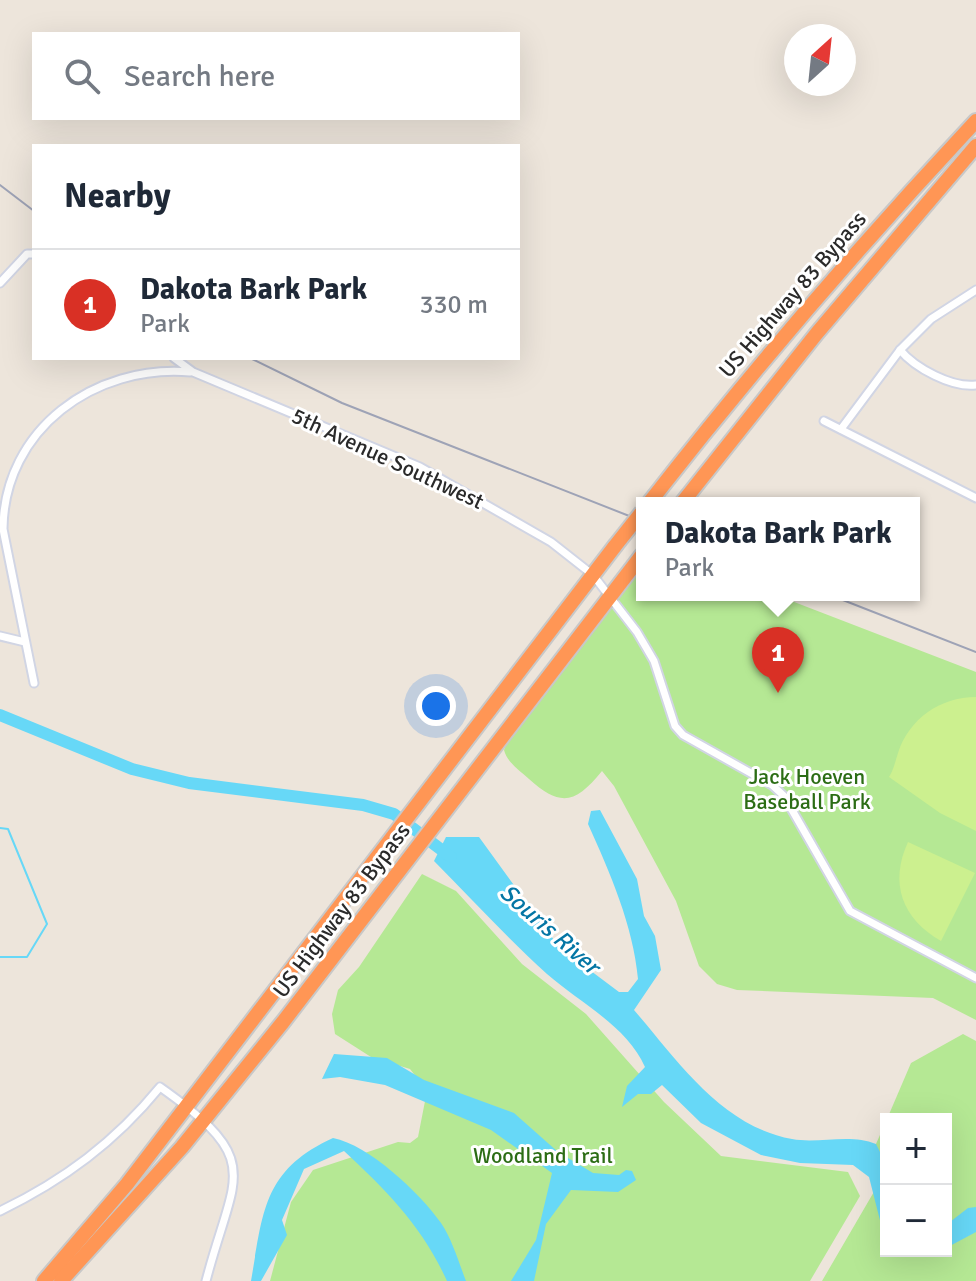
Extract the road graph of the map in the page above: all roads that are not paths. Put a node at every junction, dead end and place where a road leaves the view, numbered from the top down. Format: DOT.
graph roads {
  1 [pos="976,121"];
  2 [pos="976,146"];
  3 [pos="32,254"];
  4 [pos="0,283"];
  5 [pos="976,290"];
  6 [pos="900,350"];
  7 [pos="177,360"];
  8 [pos="193,372"];
  9 [pos="976,385"];
  10 [pos="824,421"];
  11 [pos="841,429"];
  12 [pos="654,497"];
  13 [pos="687,497"];
  14 [pos="976,498"];
  15 [pos="636,520"];
  16 [pos="636,563"];
  17 [pos="593,575"];
  18 [pos="608,599"];
  19 [pos="0,636"];
  20 [pos="25,642"];
  21 [pos="34,683"];
  22 [pos="976,978"];
  23 [pos="186,1107"];
  24 [pos="203,1122"];
  25 [pos="0,1211"];
  26 [pos="44,1281"];
  27 [pos="61,1281"];
  28 [pos="206,1281"];
  1 -- 12 [label="highway, US Highway 83 Bypass"];
  2 -- 13 [label="highway, US Highway 83 Bypass"];
  3 -- 4 [label="street"];
  5 -- 6 [label="street"];
  6 -- 9 [label="street"];
  6 -- 11 [label="street"];
  7 -- 8 [label="street, 5th Avenue Southwest"];
  8 -- 17 [label="street, 5th Avenue Southwest"];
  8 -- 20 [label="street"];
  10 -- 11 [label="street"];
  11 -- 14 [label="street"];
  15 -- 17 [label="highway, US Highway 83 Bypass, bridge"];
  16 -- 18 [label="highway, US Highway 83 Bypass"];
  17 -- 18 [label="street"];
  17 -- 23 [label="highway, US Highway 83 Bypass"];
  18 -- 22 [label="street"];
  18 -- 24 [label="highway, US Highway 83 Bypass"];
  19 -- 20 [label="street"];
  20 -- 21 [label="street"];
  23 -- 24 [label="street"];
  23 -- 25 [label="street"];
  23 -- 26 [label="highway, US Highway 83 Bypass"];
  24 -- 27 [label="highway, US Highway 83 Bypass"];
  24 -- 28 [label="street"];
}
